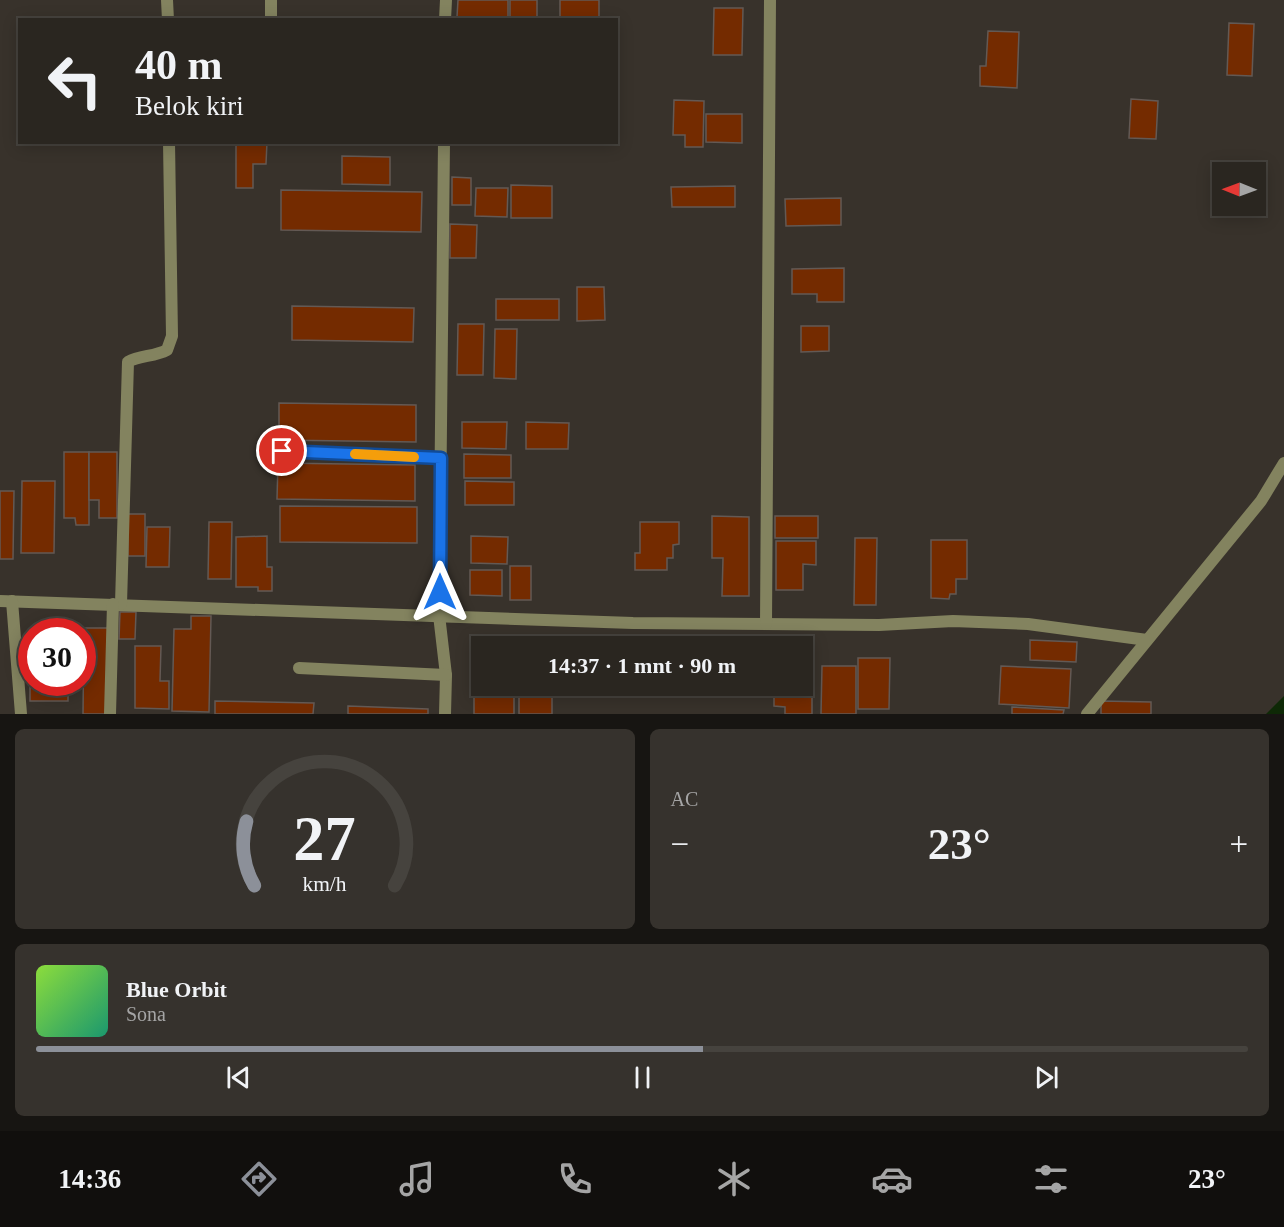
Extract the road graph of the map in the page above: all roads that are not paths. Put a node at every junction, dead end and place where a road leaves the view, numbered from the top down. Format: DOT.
graph roads {
  1 [pos="167,0"];
  2 [pos="272,0"];
  3 [pos="446,0"];
  4 [pos="770,0"];
  5 [pos="168,18"];
  6 [pos="271,18"];
  7 [pos="445,18"];
  8 [pos="169,144"];
  9 [pos="444,144"];
  10 [pos="282,451"];
  11 [pos="441,458"];
  12 [pos="1284,463"];
  13 [pos="6,601"];
  14 [pos="117,604"];
  15 [pos="439,615"];
  16 [pos="766,624"];
  17 [pos="1147,640"];
  18 [pos="299,668"];
  19 [pos="446,675"];
  20 [pos="21,714"];
  21 [pos="110,714"];
  22 [pos="445,714"];
  23 [pos="1087,714"];
  1 -- 5 [label="street"];
  2 -- 6 [label="street"];
  3 -- 7 [label="street"];
  4 -- 16 [label="street"];
  8 -- 14 [label="street"];
  9 -- 11 [label="street"];
  10 -- 11 [label="street"];
  11 -- 15 [label="street"];
  12 -- 17 [label="street"];
  13 -- 14 [label="street"];
  13 -- 20 [label="street"];
  14 -- 15 [label="street"];
  14 -- 21 [label="street"];
  15 -- 16 [label="street"];
  15 -- 19 [label="street"];
  16 -- 17 [label="street"];
  17 -- 23 [label="street"];
  18 -- 19 [label="street"];
  19 -- 22 [label="street"];
}
